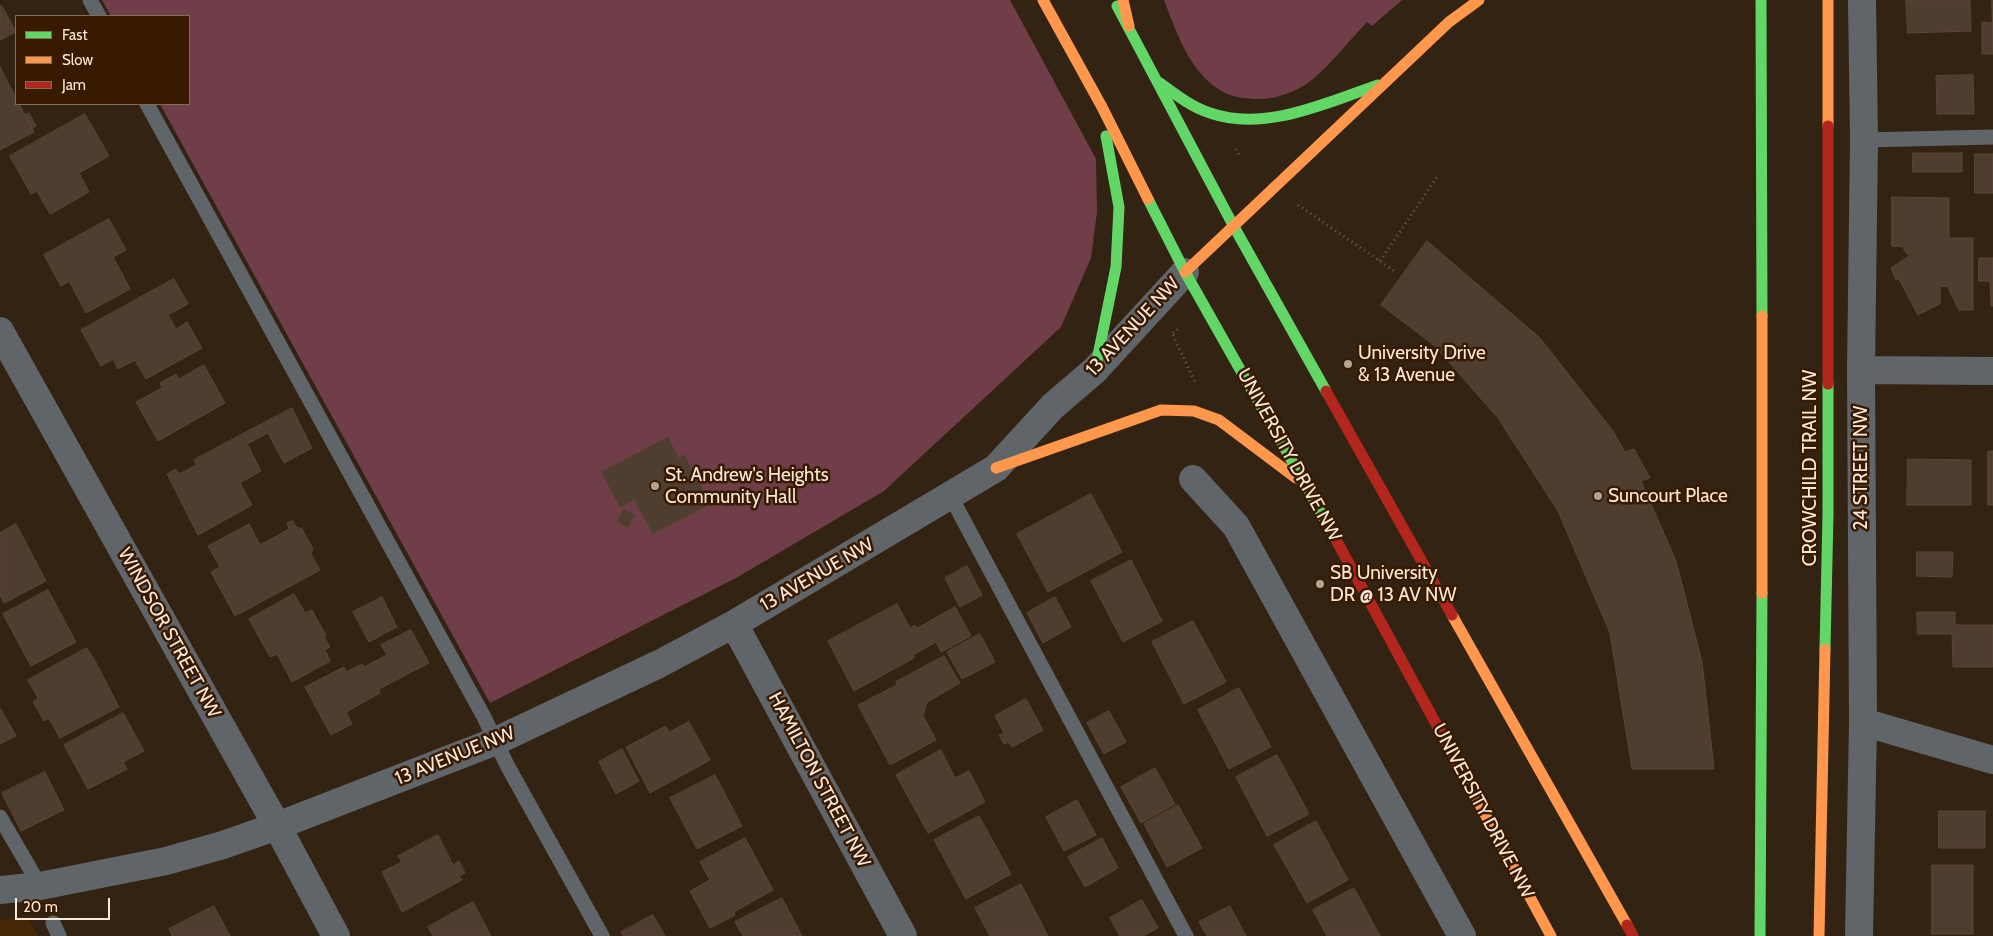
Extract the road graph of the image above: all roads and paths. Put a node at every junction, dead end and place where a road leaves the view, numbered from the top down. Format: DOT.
graph roads {
  1 [pos="90,0"];
  2 [pos="1043,0"];
  3 [pos="1114,0"];
  4 [pos="1123,0"];
  5 [pos="1479,0"];
  6 [pos="1761,0"];
  7 [pos="1828,0"];
  8 [pos="1862,0"];
  9 [pos="98,15"];
  10 [pos="1129,26"];
  11 [pos="1157,81"];
  12 [pos="1386,82"];
  13 [pos="149,105"];
  14 [pos="1102,107"];
  15 [pos="1993,138"];
  16 [pos="1864,140"];
  17 [pos="1437,177"];
  18 [pos="1296,203"];
  19 [pos="1233,225"];
  20 [pos="1380,261"];
  21 [pos="1185,272"];
  22 [pos="1396,272"];
  23 [pos="1181,327"];
  24 [pos="1170,328"];
  25 [pos="0,331"];
  26 [pos="1173,335"];
  27 [pos="1095,370"];
  28 [pos="1860,370"];
  29 [pos="1993,371"];
  30 [pos="1198,389"];
  31 [pos="996,468"];
  32 [pos="1193,479"];
  33 [pos="1307,486"];
  34 [pos="951,496"];
  35 [pos="734,624"];
  36 [pos="1863,722"];
  37 [pos="496,741"];
  38 [pos="1993,760"];
  39 [pos="0,817"];
  40 [pos="277,826"];
  41 [pos="40,886"];
  42 [pos="0,890"];
  43 [pos="336,936"];
  44 [pos="602,936"];
  45 [pos="903,936"];
  46 [pos="1186,936"];
  47 [pos="1462,936"];
  48 [pos="1551,936"];
  49 [pos="1633,936"];
  50 [pos="1760,936"];
  51 [pos="1819,936"];
  52 [pos="1859,936"];
  1 -- 9 [label="lane"];
  2 -- 14 [label="main road, UNIVERSITY DRIVE NW"];
  3 -- 10 [label="main road"];
  4 -- 10 [label="main road"];
  5 -- 12 [label="main road, 13 AVENUE NW"];
  6 -- 50 [label="main road"];
  7 -- 51 [label="main road, CROWCHILD TRAIL NW"];
  8 -- 16 [label="street, 24 STREET NW"];
  10 -- 11 [label="main road"];
  11 -- 12 [label="main road"];
  11 -- 19 [label="main road"];
  12 -- 19 [label="main road, 13 AVENUE NW"];
  13 -- 37 [label="lane"];
  14 -- 21 [label="main road, UNIVERSITY DRIVE NW"];
  14 -- 27 [label="main road"];
  15 -- 16 [label="lane"];
  16 -- 28 [label="street, 24 STREET NW"];
  17 -- 20 [label="path"];
  18 -- 20 [label="path"];
  19 -- 21 [label="main road, 13 AVENUE NW"];
  19 -- 49 [label="main road"];
  20 -- 22 [label="path"];
  21 -- 27 [label="street, 13 AVENUE NW"];
  21 -- 33 [label="main road, UNIVERSITY DRIVE NW"];
  23 -- 26 [label="path"];
  24 -- 26 [label="path"];
  25 -- 40 [label="street, WINDSOR STREET NW"];
  26 -- 30 [label="path"];
  27 -- 31 [label="street, 13 AVENUE NW"];
  28 -- 29 [label="street"];
  28 -- 36 [label="street, 24 STREET NW"];
  31 -- 33 [label="main road"];
  31 -- 34 [label="street, 13 AVENUE NW"];
  32 -- 47 [label="street"];
  33 -- 48 [label="main road, UNIVERSITY DRIVE NW"];
  34 -- 35 [label="street, 13 AVENUE NW"];
  34 -- 46 [label="lane"];
  35 -- 37 [label="street, 13 AVENUE NW"];
  35 -- 45 [label="street, HAMILTON STREET NW"];
  36 -- 38 [label="street"];
  36 -- 52 [label="street, 24 STREET NW"];
  37 -- 40 [label="street, 13 AVENUE NW"];
  37 -- 44 [label="lane"];
  39 -- 41 [label="lane"];
  40 -- 41 [label="street, 13 AVENUE NW"];
  40 -- 43 [label="street, WINDSOR STREET NW"];
  41 -- 42 [label="street, 13 AVENUE NW"];
}
